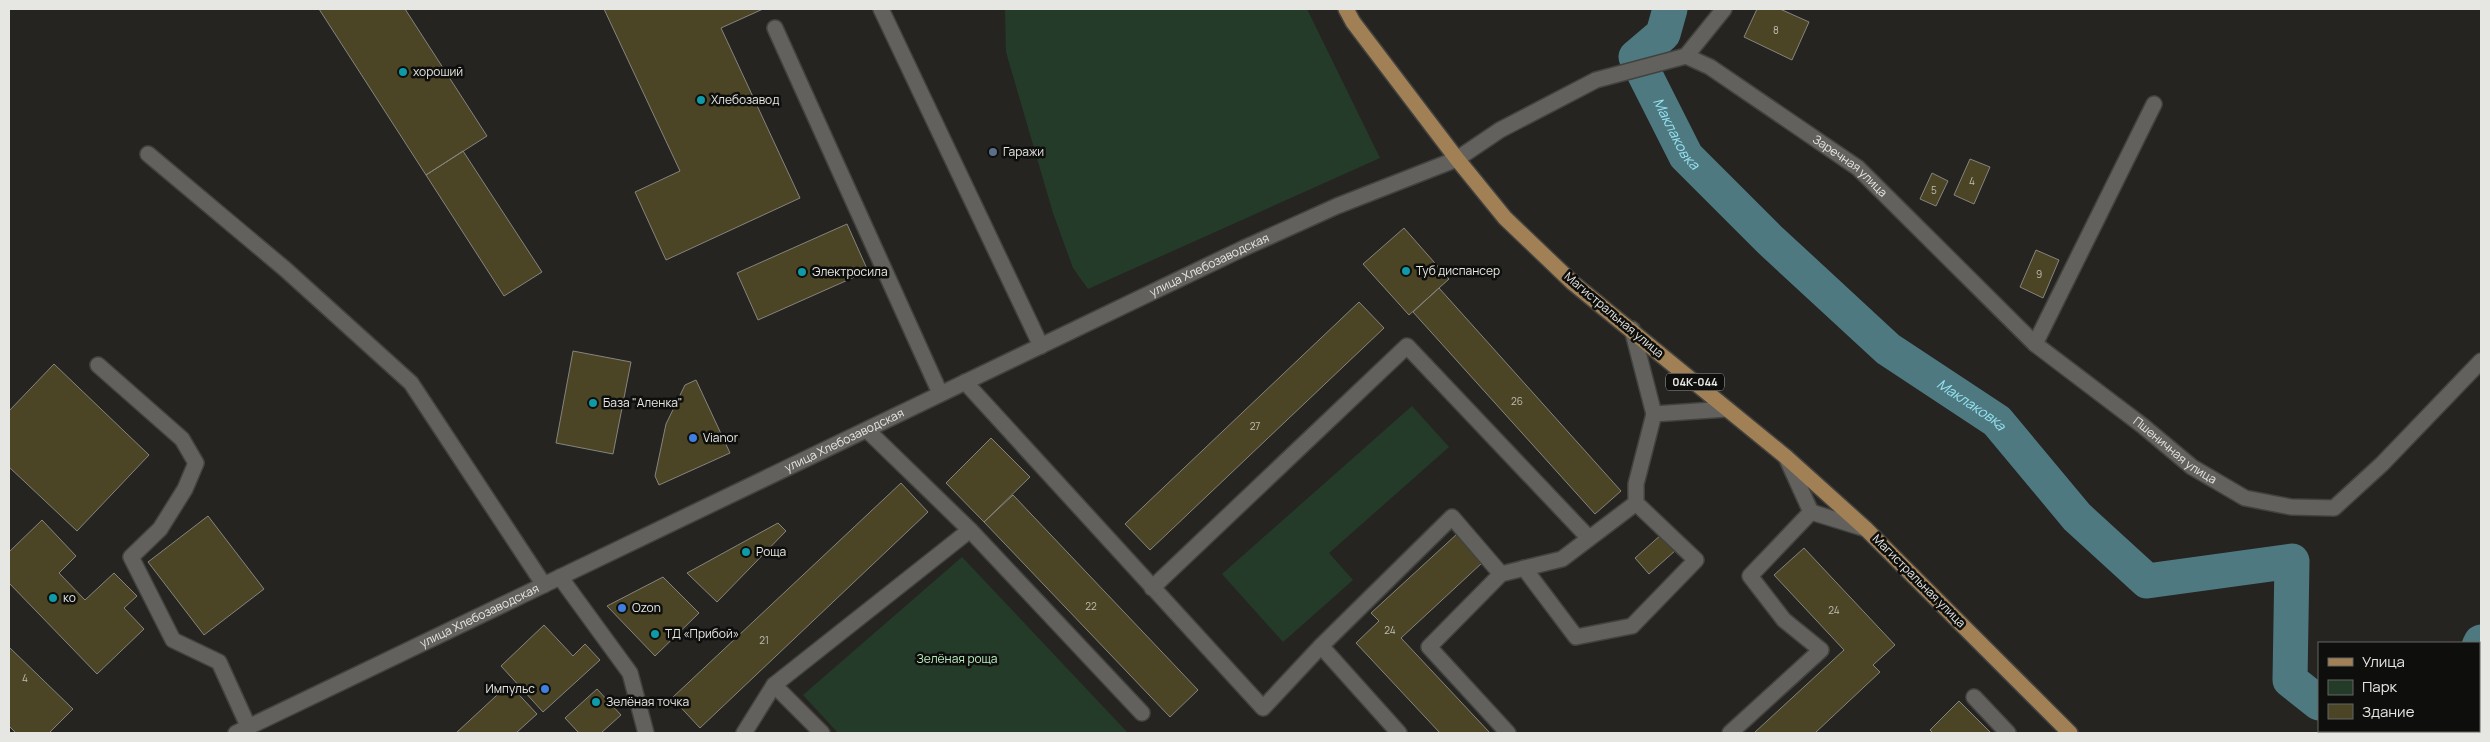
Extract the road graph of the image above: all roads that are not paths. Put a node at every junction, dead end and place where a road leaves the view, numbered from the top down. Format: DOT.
graph roads {
  1 [pos="881,9"];
  2 [pos="1346,9"];
  3 [pos="1724,9"];
  4 [pos="776,28"];
  5 [pos="1686,56"];
  6 [pos="2154,104"];
  7 [pos="148,154"];
  8 [pos="1457,159"];
  9 [pos="1632,330"];
  10 [pos="2035,344"];
  11 [pos="1041,346"];
  12 [pos="2481,361"];
  13 [pos="98,365"];
  14 [pos="965,382"];
  15 [pos="940,393"];
  16 [pos="1727,409"];
  17 [pos="1654,414"];
  18 [pos="867,430"];
  19 [pos="1786,458"];
  20 [pos="1636,503"];
  21 [pos="1811,512"];
  22 [pos="1866,529"];
  23 [pos="970,530"];
  24 [pos="1588,537"];
  25 [pos="1524,568"];
  26 [pos="1501,574"];
  27 [pos="560,577"];
  28 [pos="544,584"];
  29 [pos="1152,588"];
  30 [pos="1321,646"];
  31 [pos="774,685"];
  32 [pos="1974,697"];
  33 [pos="1142,713"];
  34 [pos="243,731"];
  35 [pos="646,733"];
  36 [pos="744,733"];
  37 [pos="822,733"];
  38 [pos="1399,733"];
  39 [pos="1508,733"];
  40 [pos="1730,733"];
  41 [pos="2008,733"];
  42 [pos="2070,733"];
  1 -- 11 [label="street"];
  2 -- 8 [label="main road, Магистральная улица / 04К-044"];
  3 -- 5 [label="street"];
  4 -- 15 [label="street"];
  5 -- 8 [label="street, улица Хлебозаводская"];
  5 -- 10 [label="street, Заречная улица"];
  6 -- 10 [label="street"];
  7 -- 28 [label="street"];
  8 -- 9 [label="main road, Магистральная улица / 04К-044"];
  8 -- 11 [label="street, улица Хлебозаводская"];
  9 -- 16 [label="main road, Магистральная улица / 04К-044"];
  9 -- 17 [label="street"];
  10 -- 12 [label="street, Пшеничная улица"];
  11 -- 14 [label="street, улица Хлебозаводская"];
  13 -- 34 [label="street"];
  14 -- 15 [label="street, улица Хлебозаводская"];
  14 -- 29 [label="street"];
  15 -- 18 [label="street, улица Хлебозаводская"];
  16 -- 17 [label="street"];
  16 -- 19 [label="main road, Магистральная улица / 04К-044"];
  17 -- 20 [label="street"];
  18 -- 23 [label="street"];
  18 -- 27 [label="street, улица Хлебозаводская"];
  19 -- 21 [label="street"];
  19 -- 22 [label="main road, Магистральная улица / 04К-044"];
  20 -- 24 [label="street"];
  20 -- 25 [label="street"];
  21 -- 22 [label="street"];
  21 -- 40 [label="street"];
  22 -- 42 [label="main road, Магистральная улица / 04К-044"];
  23 -- 31 [label="street"];
  23 -- 33 [label="street"];
  24 -- 25 [label="street"];
  24 -- 29 [label="street"];
  25 -- 26 [label="street"];
  26 -- 30 [label="street"];
  26 -- 39 [label="street"];
  27 -- 28 [label="street, улица Хлебозаводская"];
  27 -- 35 [label="street"];
  28 -- 34 [label="street, улица Хлебозаводская"];
  29 -- 30 [label="street"];
  30 -- 38 [label="street"];
  31 -- 36 [label="street"];
  31 -- 37 [label="street"];
  32 -- 41 [label="street"];
}
